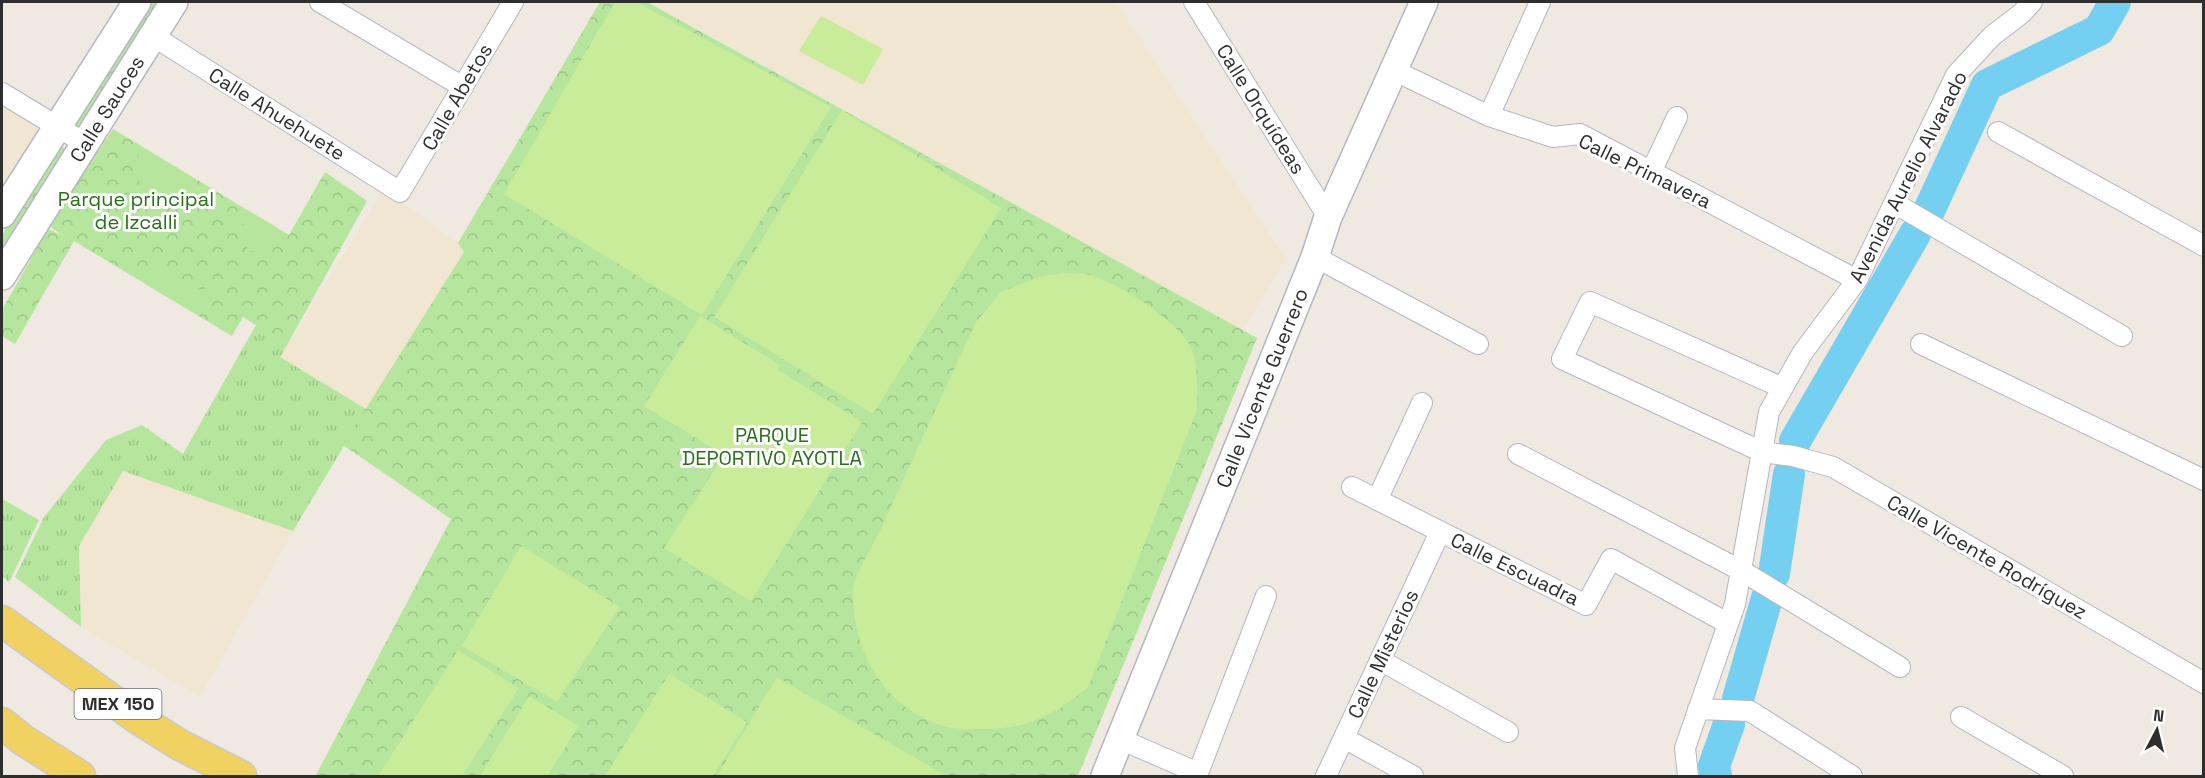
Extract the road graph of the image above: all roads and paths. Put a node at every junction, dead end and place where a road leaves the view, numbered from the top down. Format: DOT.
graph roads {
  1 [pos="137,2"];
  2 [pos="174,2"];
  3 [pos="320,2"];
  4 [pos="513,2"];
  5 [pos="1194,2"];
  6 [pos="1425,2"];
  7 [pos="1540,2"];
  8 [pos="2032,2"];
  9 [pos="153,36"];
  10 [pos="1394,70"];
  11 [pos="463,87"];
  12 [pos="2,93"];
  13 [pos="1489,116"];
  14 [pos="1677,117"];
  15 [pos="58,128"];
  16 [pos="1998,132"];
  17 [pos="86,144"];
  18 [pos="1651,172"];
  19 [pos="400,192"];
  20 [pos="1894,203"];
  21 [pos="2,214"];
  22 [pos="1328,217"];
  23 [pos="2204,246"];
  24 [pos="1315,257"];
  25 [pos="2,276"];
  26 [pos="1857,280"];
  27 [pos="2122,336"];
  28 [pos="1478,344"];
  29 [pos="1921,344"];
  30 [pos="1782,388"];
  31 [pos="1422,403"];
  32 [pos="1762,452"];
  33 [pos="1518,453"];
  34 [pos="2204,480"];
  35 [pos="1352,487"];
  36 [pos="1377,500"];
  37 [pos="1440,532"];
  38 [pos="1742,571"];
  39 [pos="1266,596"];
  40 [pos="4,622"];
  41 [pos="1726,623"];
  42 [pos="1380,660"];
  43 [pos="1900,667"];
  44 [pos="2204,683"];
  45 [pos="1698,709"];
  46 [pos="1961,717"];
  47 [pos="2,723"];
  48 [pos="1508,732"];
  49 [pos="1344,738"];
  50 [pos="1120,739"];
  51 [pos="233,774"];
  52 [pos="80,777"];
  53 [pos="1105,777"];
  54 [pos="1326,777"];
  55 [pos="1413,777"];
  56 [pos="1688,777"];
  57 [pos="1852,777"];
  58 [pos="2063,777"];
  1 -- 15 [label="street, Calle Sauces"];
  2 -- 9 [label="street, Calle Sauces"];
  3 -- 11 [label="street"];
  4 -- 11 [label="street, Calle Abetos"];
  5 -- 22 [label="street, Calle Orquídeas"];
  6 -- 10 [label="street, Calle Vicente Guerrero"];
  7 -- 13 [label="street"];
  8 -- 20 [label="street, Avenida Aurelio Alvarado"];
  9 -- 17 [label="street, Calle Sauces"];
  9 -- 19 [label="street, Calle Ahuehuete"];
  10 -- 13 [label="street, Calle Primavera"];
  10 -- 22 [label="street, Calle Vicente Guerrero"];
  11 -- 19 [label="street, Calle Abetos"];
  12 -- 15 [label="street"];
  13 -- 18 [label="street, Calle Primavera"];
  14 -- 18 [label="street"];
  15 -- 17 [label="street"];
  15 -- 21 [label="street, Calle Sauces"];
  16 -- 23 [label="street"];
  17 -- 25 [label="street, Calle Sauces"];
  18 -- 26 [label="street, Calle Primavera"];
  20 -- 26 [label="street, Avenida Aurelio Alvarado"];
  20 -- 27 [label="street"];
  22 -- 24 [label="street, Calle Vicente Guerrero"];
  24 -- 28 [label="street"];
  24 -- 50 [label="street, Calle Vicente Guerrero"];
  26 -- 30 [label="street, Avenida Aurelio Alvarado"];
  29 -- 34 [label="street"];
  30 -- 32 [label="street, Avenida Aurelio Alvarado"];
  30 -- 32 [label="street, Calle Vicente Rodríguez"];
  31 -- 36 [label="street"];
  32 -- 38 [label="street, Avenida Aurelio Alvarado"];
  32 -- 44 [label="street, Calle Vicente Rodríguez"];
  33 -- 38 [label="street"];
  35 -- 36 [label="street"];
  36 -- 37 [label="street"];
  37 -- 41 [label="street, Calle Escuadra"];
  37 -- 42 [label="street, Calle Misterios"];
  38 -- 41 [label="street, Avenida Aurelio Alvarado"];
  38 -- 43 [label="street"];
  39 -- 50 [label="street"];
  40 -- 51 [label="main road, MEX 150"];
  41 -- 45 [label="street, Avenida Aurelio Alvarado"];
  42 -- 48 [label="street"];
  42 -- 49 [label="street, Calle Misterios"];
  45 -- 56 [label="street, Avenida Aurelio Alvarado"];
  45 -- 57 [label="street"];
  46 -- 58 [label="street"];
  47 -- 52 [label="main road"];
  49 -- 54 [label="street, Calle Misterios"];
  49 -- 55 [label="street"];
  50 -- 53 [label="street, Calle Vicente Guerrero"];
}
